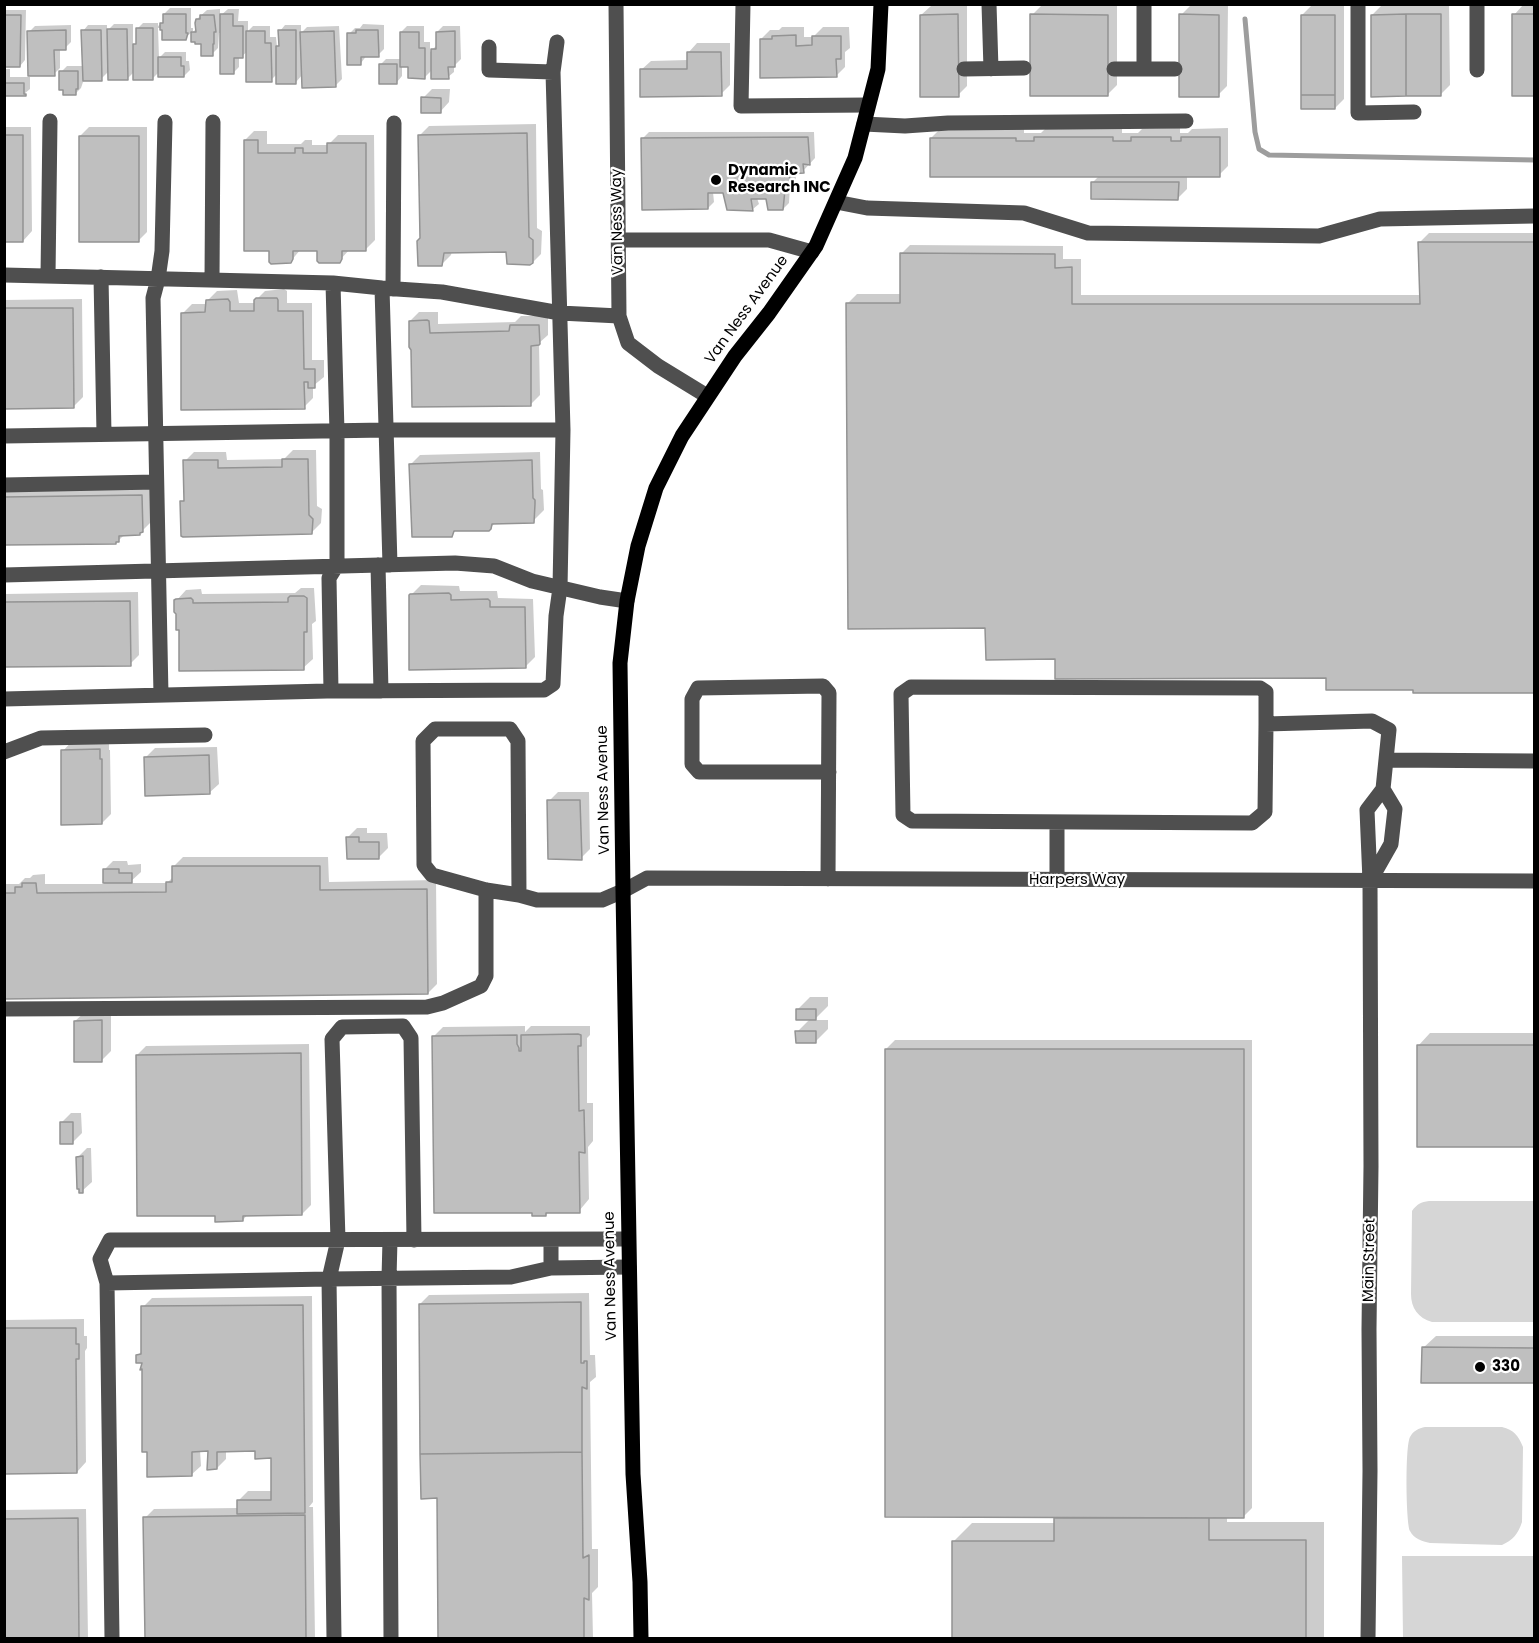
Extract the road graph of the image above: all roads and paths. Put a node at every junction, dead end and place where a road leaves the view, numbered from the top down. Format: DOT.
graph roads {
  1 [pos="616,4"];
  2 [pos="742,4"];
  3 [pos="881,4"];
  4 [pos="989,4"];
  5 [pos="1144,4"];
  6 [pos="1358,4"];
  7 [pos="1477,4"];
  8 [pos="557,42"];
  9 [pos="489,47"];
  10 [pos="1024,68"];
  11 [pos="964,69"];
  12 [pos="991,69"];
  13 [pos="1114,69"];
  14 [pos="1144,69"];
  15 [pos="1174,69"];
  16 [pos="1477,70"];
  17 [pos="553,72"];
  18 [pos="868,105"];
  19 [pos="1414,112"];
  20 [pos="50,121"];
  21 [pos="1186,121"];
  22 [pos="165,122"];
  23 [pos="213,122"];
  24 [pos="394,123"];
  25 [pos="864,124"];
  26 [pos="836,202"];
  27 [pos="1534,216"];
  28 [pos="618,240"];
  29 [pos="812,252"];
  30 [pos="4,275"];
  31 [pos="48,276"];
  32 [pos="101,277"];
  33 [pos="158,279"];
  34 [pos="212,280"];
  35 [pos="333,283"];
  36 [pos="387,289"];
  37 [pos="560,313"];
  38 [pos="619,316"];
  39 [pos="707,396"];
  40 [pos="386,430"];
  41 [pos="563,430"];
  42 [pos="337,432"];
  43 [pos="104,434"];
  44 [pos="155,434"];
  45 [pos="4,436"];
  46 [pos="156,482"];
  47 [pos="4,485"];
  48 [pos="337,565"];
  49 [pos="384,565"];
  50 [pos="158,572"];
  51 [pos="4,575"];
  52 [pos="560,588"];
  53 [pos="627,601"];
  54 [pos="331,691"];
  55 [pos="381,691"];
  56 [pos="161,695"];
  57 [pos="4,699"];
  58 [pos="1266,724"];
  59 [pos="205,735"];
  60 [pos="4,752"];
  61 [pos="1386,760"];
  62 [pos="1534,761"];
  63 [pos="829,772"];
  64 [pos="1383,789"];
  65 [pos="1057,822"];
  66 [pos="828,879"];
  67 [pos="1057,880"];
  68 [pos="1370,881"];
  69 [pos="1534,881"];
  70 [pos="486,890"];
  71 [pos="623,891"];
  72 [pos="519,895"];
  73 [pos="4,1009"];
  74 [pos="628,1239"];
  75 [pos="338,1240"];
  76 [pos="390,1240"];
  77 [pos="414,1240"];
  78 [pos="551,1240"];
  79 [pos="551,1268"];
  80 [pos="629,1268"];
  81 [pos="389,1278"];
  82 [pos="329,1279"];
  83 [pos="107,1283"];
  84 [pos="112,1638"];
  85 [pos="334,1638"];
  86 [pos="391,1638"];
  87 [pos="641,1638"];
  88 [pos="1368,1638"];
  1 -- 28 [label="street, Van Ness Way"];
  2 -- 18 [label="street"];
  3 -- 18 [label="main road, Van Ness Avenue"];
  4 -- 12 [label="street"];
  5 -- 14 [label="street"];
  6 -- 19 [label="street"];
  7 -- 16 [label="street"];
  8 -- 17 [label="street"];
  9 -- 17 [label="street"];
  10 -- 12 [label="street"];
  11 -- 12 [label="street"];
  13 -- 14 [label="street"];
  14 -- 15 [label="street"];
  17 -- 37 [label="street"];
  18 -- 25 [label="main road, Van Ness Avenue"];
  20 -- 31 [label="street"];
  21 -- 25 [label="street"];
  22 -- 33 [label="street"];
  23 -- 34 [label="street"];
  24 -- 36 [label="street"];
  25 -- 26 [label="main road, Van Ness Avenue"];
  26 -- 27 [label="street"];
  26 -- 29 [label="main road, Van Ness Avenue"];
  28 -- 29 [label="street"];
  28 -- 38 [label="street, Van Ness Way"];
  29 -- 39 [label="main road, Van Ness Avenue"];
  30 -- 31 [label="street"];
  31 -- 32 [label="street"];
  32 -- 33 [label="street"];
  32 -- 43 [label="street"];
  33 -- 34 [label="street"];
  33 -- 44 [label="street"];
  34 -- 35 [label="street"];
  35 -- 36 [label="street"];
  35 -- 42 [label="street"];
  36 -- 37 [label="street"];
  36 -- 40 [label="street"];
  37 -- 38 [label="street"];
  37 -- 41 [label="street"];
  38 -- 39 [label="street, Van Ness Way"];
  39 -- 53 [label="main road, Van Ness Avenue"];
  40 -- 41 [label="street"];
  40 -- 42 [label="street"];
  40 -- 49 [label="street"];
  41 -- 52 [label="street"];
  42 -- 44 [label="street"];
  42 -- 48 [label="street"];
  43 -- 44 [label="street"];
  43 -- 45 [label="street"];
  44 -- 46 [label="street"];
  46 -- 47 [label="street"];
  46 -- 50 [label="street"];
  48 -- 49 [label="street"];
  48 -- 50 [label="street"];
  48 -- 54 [label="street"];
  49 -- 52 [label="street"];
  49 -- 55 [label="street"];
  50 -- 51 [label="street"];
  50 -- 56 [label="street"];
  52 -- 53 [label="street"];
  52 -- 55 [label="street"];
  53 -- 71 [label="main road, Van Ness Avenue"];
  54 -- 55 [label="street"];
  54 -- 56 [label="street"];
  56 -- 57 [label="street"];
  58 -- 61 [label="street"];
  58 -- 65 [label="street"];
  58 -- 65 [label="street"];
  59 -- 60 [label="street"];
  61 -- 62 [label="street"];
  61 -- 64 [label="street"];
  63 -- 63 [label="street"];
  63 -- 66 [label="street"];
  64 -- 68 [label="street, Main Street"];
  64 -- 68 [label="street"];
  65 -- 67 [label="street"];
  66 -- 67 [label="street, Harpers Way"];
  66 -- 71 [label="street, Harpers Way"];
  67 -- 68 [label="street, Harpers Way"];
  68 -- 69 [label="street, Harpers Way"];
  68 -- 88 [label="street, Main Street"];
  70 -- 72 [label="street, Harpers Way"];
  70 -- 72 [label="street, Harpers Way"];
  70 -- 73 [label="street"];
  71 -- 72 [label="street, Harpers Way"];
  71 -- 74 [label="main road, Van Ness Avenue"];
  74 -- 78 [label="street"];
  74 -- 80 [label="main road, Van Ness Avenue"];
  75 -- 76 [label="street"];
  75 -- 77 [label="street"];
  75 -- 82 [label="street"];
  75 -- 83 [label="street"];
  76 -- 77 [label="street"];
  76 -- 81 [label="street"];
  77 -- 78 [label="street"];
  78 -- 79 [label="street"];
  79 -- 80 [label="street"];
  79 -- 81 [label="street"];
  80 -- 87 [label="main road, Van Ness Avenue"];
  81 -- 82 [label="street"];
  81 -- 86 [label="street"];
  82 -- 83 [label="street"];
  82 -- 85 [label="street"];
  83 -- 84 [label="street"];
}
